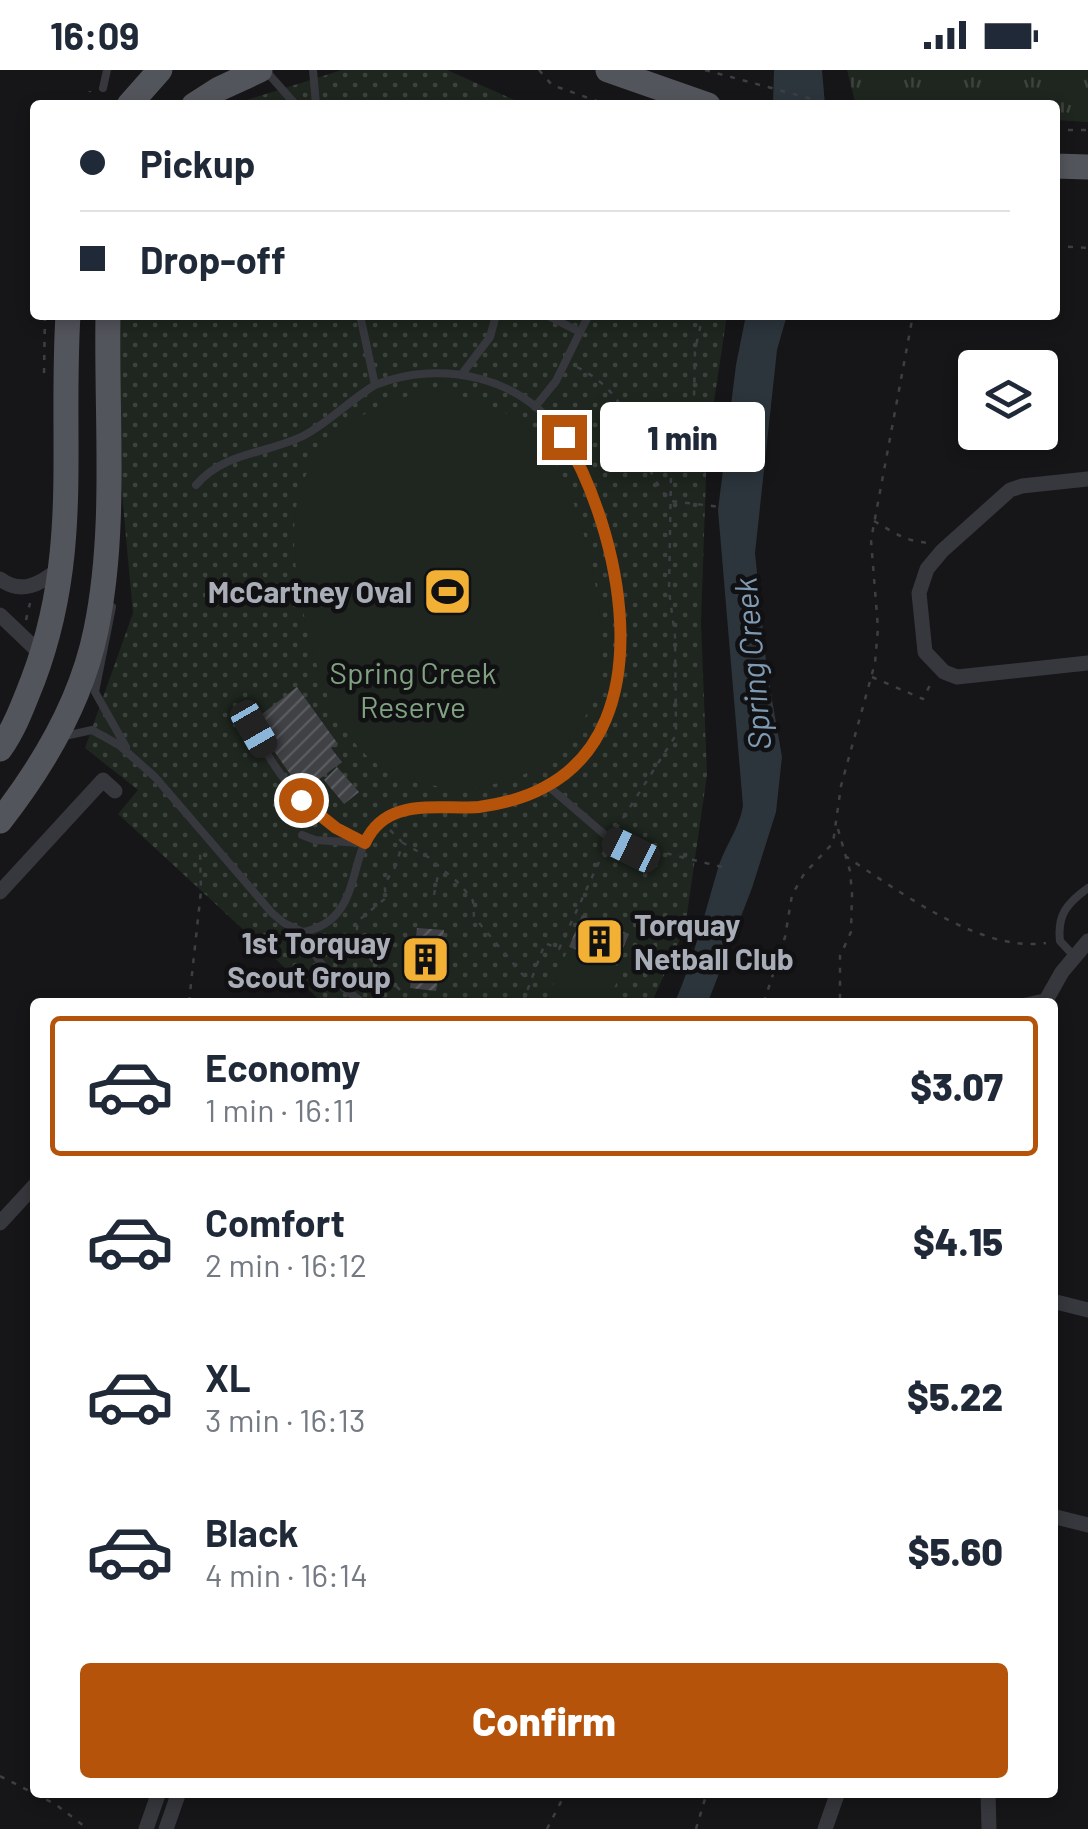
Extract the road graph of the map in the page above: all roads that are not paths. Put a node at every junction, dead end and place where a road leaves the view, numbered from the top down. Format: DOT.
graph roads {
  1 [pos="107,70"];
  2 [pos="160,70"];
  3 [pos="263,70"];
  4 [pos="281,70"];
  5 [pos="313,70"];
  6 [pos="608,70"];
  7 [pos="642,70"];
  8 [pos="104,88"];
  9 [pos="133,100"];
  10 [pos="202,100"];
  11 [pos="291,100"];
  12 [pos="316,100"];
  13 [pos="695,100"];
  14 [pos="696,100"];
  15 [pos="1060,166"];
  16 [pos="1088,167"];
  17 [pos="68,320"];
  18 [pos="108,320"];
  19 [pos="361,320"];
  20 [pos="495,320"];
  21 [pos="556,320"];
  22 [pos="586,320"];
  23 [pos="580,332"];
  24 [pos="462,374"];
  25 [pos="374,386"];
  26 [pos="535,407"];
  27 [pos="1088,480"];
  28 [pos="196,485"];
  29 [pos="63,566"];
  30 [pos="105,569"];
  31 [pos="0,579"];
  32 [pos="0,615"];
  33 [pos="42,655"];
  34 [pos="1088,663"];
  35 [pos="246,705"];
  36 [pos="52,743"];
  37 [pos="0,750"];
  38 [pos="133,756"];
  39 [pos="103,780"];
  40 [pos="548,786"];
  41 [pos="0,822"];
  42 [pos="302,835"];
  43 [pos="365,843"];
  44 [pos="631,850"];
  45 [pos="1088,888"];
  46 [pos="0,892"];
  47 [pos="303,932"];
  48 [pos="1088,941"];
  49 [pos="1074,956"];
  50 [pos="356,998"];
  51 [pos="1047,998"];
  52 [pos="30,1195"];
  53 [pos="0,1223"];
  54 [pos="1058,1302"];
  55 [pos="1088,1310"];
  56 [pos="1058,1518"];
  57 [pos="1088,1525"];
  58 [pos="157,1798"];
  59 [pos="177,1798"];
  60 [pos="836,1798"];
  61 [pos="988,1798"];
  62 [pos="146,1829"];
  63 [pos="166,1829"];
  64 [pos="825,1829"];
  65 [pos="988,1829"];
  1 -- 8 [label="lane"];
  2 -- 9 [label="main road"];
  3 -- 4 [label="main road"];
  3 -- 10 [label="main road"];
  3 -- 11 [label="lane"];
  5 -- 12 [label="lane"];
  6 -- 13 [label="main road"];
  7 -- 14 [label="main road"];
  15 -- 16 [label="main road"];
  17 -- 29 [label="main road"];
  18 -- 30 [label="main road"];
  19 -- 25 [label="lane"];
  20 -- 24 [label="lane"];
  21 -- 23 [label="lane"];
  22 -- 23 [label="lane"];
  23 -- 26 [label="lane"];
  24 -- 25 [label="lane"];
  24 -- 26 [label="lane"];
  25 -- 28 [label="lane"];
  26 -- 40 [label="lane"];
  27 -- 34 [label="street"];
  29 -- 31 [label="street"];
  29 -- 33 [label="main road"];
  30 -- 36 [label="main road"];
  30 -- 38 [label="lane"];
  32 -- 33 [label="street"];
  33 -- 37 [label="main road"];
  35 -- 43 [label="lane"];
  36 -- 38 [label="lane"];
  36 -- 41 [label="main road"];
  38 -- 47 [label="lane"];
  39 -- 46 [label="street"];
  40 -- 43 [label="lane"];
  40 -- 44 [label="lane"];
  42 -- 43 [label="lane"];
  43 -- 47 [label="lane"];
  45 -- 49 [label="lane"];
  47 -- 50 [label="lane"];
  48 -- 49 [label="street"];
  49 -- 51 [label="street"];
  52 -- 53 [label="street"];
  54 -- 55 [label="street"];
  56 -- 57 [label="street"];
  58 -- 62 [label="street"];
  59 -- 63 [label="street"];
  60 -- 64 [label="street"];
  61 -- 65 [label="street"];
}
